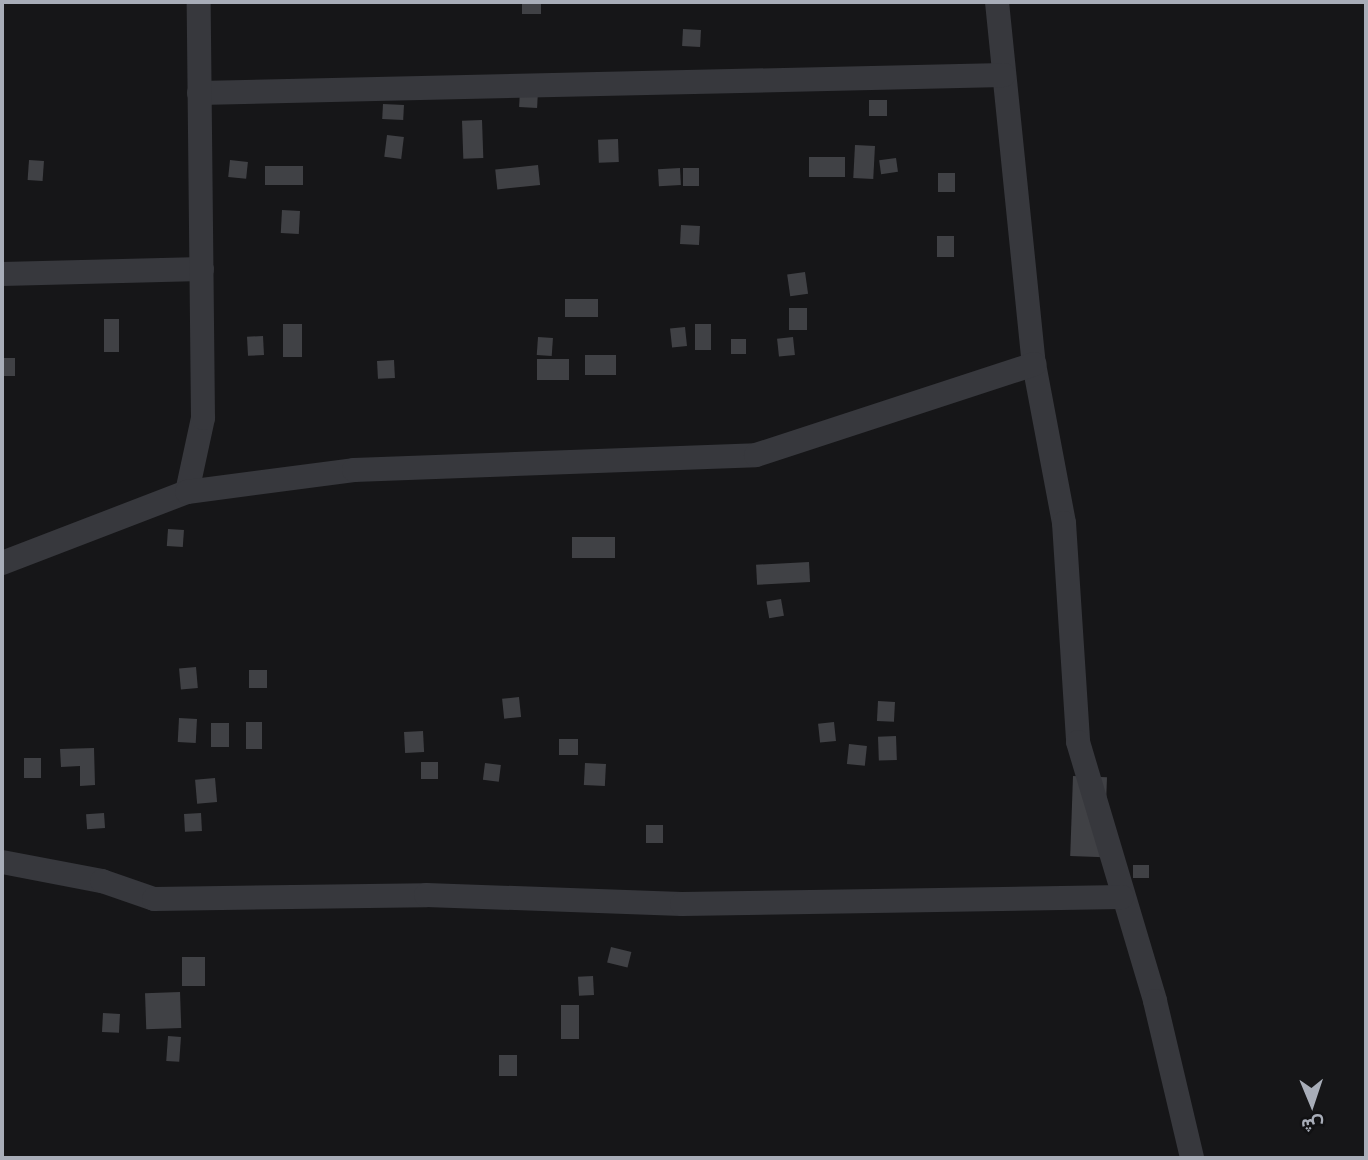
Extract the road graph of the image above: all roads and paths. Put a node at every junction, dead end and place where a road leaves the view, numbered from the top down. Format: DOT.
graph roads {
  1 [pos="199,2"];
  2 [pos="997,2"];
  3 [pos="1004,75"];
  4 [pos="200,93"];
  5 [pos="202,269"];
  6 [pos="2,274"];
  7 [pos="1034,363"];
  8 [pos="187,492"];
  9 [pos="2,563"];
  10 [pos="2,862"];
  11 [pos="1122,897"];
  12 [pos="1192,1158"];
  1 -- 4 [label="street"];
  2 -- 3 [label="street"];
  3 -- 4 [label="street"];
  3 -- 7 [label="street"];
  4 -- 5 [label="street"];
  5 -- 6 [label="street"];
  5 -- 8 [label="street"];
  7 -- 8 [label="street"];
  7 -- 11 [label="street"];
  8 -- 9 [label="street"];
  10 -- 11 [label="street"];
  11 -- 12 [label="street"];
}
